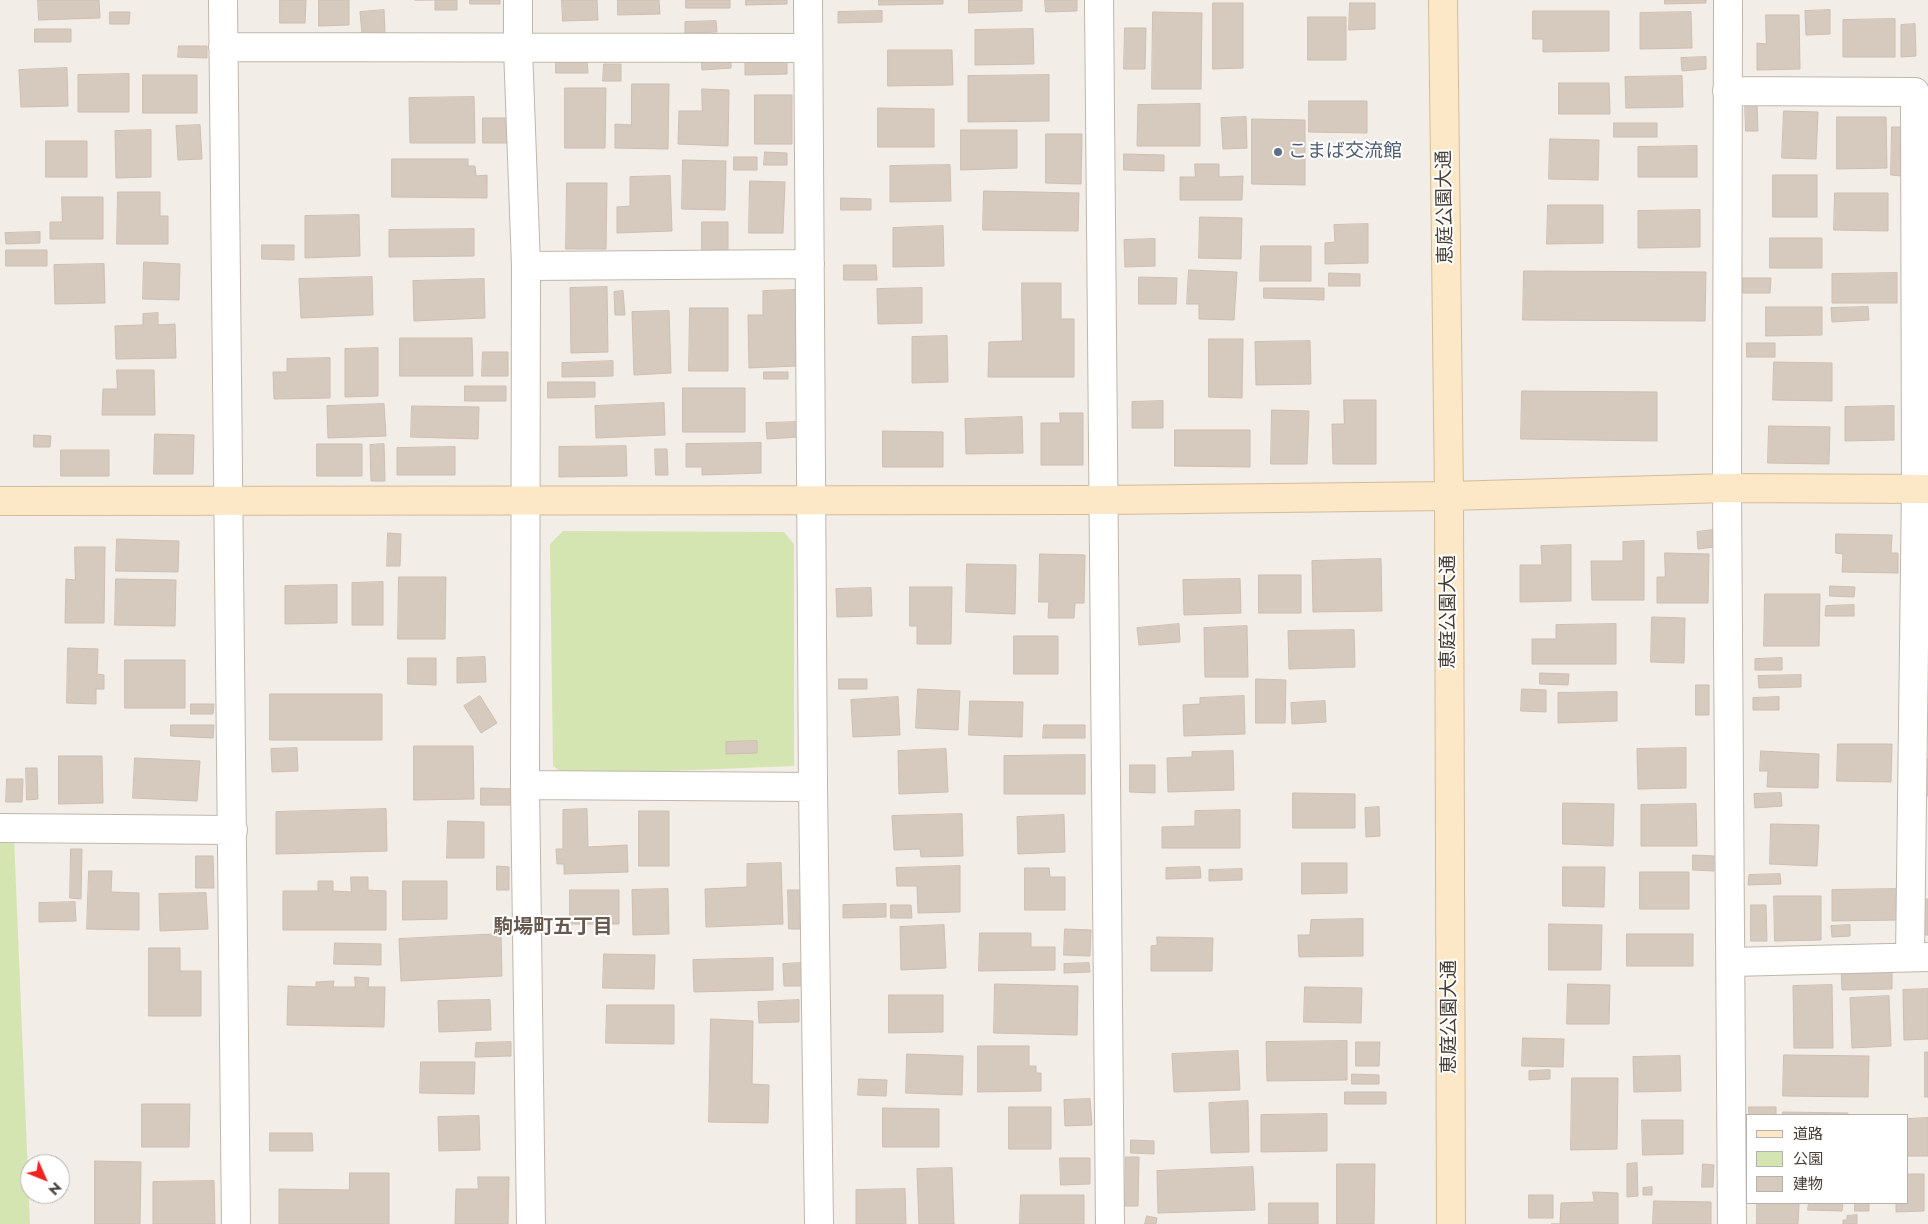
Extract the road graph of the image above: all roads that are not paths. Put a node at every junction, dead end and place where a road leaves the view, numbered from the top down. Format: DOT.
graph roads {
  1 [pos="223,0"];
  2 [pos="518,0"];
  3 [pos="808,0"];
  4 [pos="1099,0"];
  5 [pos="1443,0"];
  6 [pos="1728,0"];
  7 [pos="224,47"];
  8 [pos="518,48"];
  9 [pos="808,48"];
  10 [pos="1727,91"];
  11 [pos="810,264"];
  12 [pos="526,266"];
  13 [pos="1727,488"];
  14 [pos="1922,489"];
  15 [pos="1449,496"];
  16 [pos="228,500"];
  17 [pos="811,500"];
  18 [pos="1104,500"];
  19 [pos="0,501"];
  20 [pos="527,501"];
  21 [pos="525,785"];
  22 [pos="813,787"];
  23 [pos="0,828"];
  24 [pos="232,830"];
  25 [pos="1919,957"];
  26 [pos="1732,962"];
  27 [pos="236,1224"];
  28 [pos="531,1224"];
  29 [pos="819,1224"];
  30 [pos="1110,1224"];
  31 [pos="1451,1224"];
  32 [pos="1732,1224"];
  1 -- 7 [label="street"];
  2 -- 8 [label="street"];
  3 -- 9 [label="street"];
  4 -- 18 [label="street"];
  5 -- 15 [label="street, 恵庭公園大通"];
  6 -- 10 [label="street"];
  7 -- 8 [label="street"];
  7 -- 16 [label="street"];
  8 -- 9 [label="street"];
  8 -- 12 [label="street"];
  9 -- 11 [label="street"];
  10 -- 13 [label="street"];
  10 -- 14 [label="street"];
  11 -- 12 [label="street"];
  11 -- 17 [label="street"];
  12 -- 20 [label="street"];
  13 -- 14 [label="street"];
  13 -- 15 [label="street"];
  13 -- 26 [label="street"];
  14 -- 25 [label="street"];
  15 -- 18 [label="street"];
  15 -- 31 [label="street, 恵庭公園大通"];
  16 -- 19 [label="street"];
  16 -- 20 [label="street"];
  16 -- 24 [label="street"];
  17 -- 18 [label="street"];
  17 -- 20 [label="street"];
  17 -- 22 [label="street"];
  18 -- 30 [label="street"];
  20 -- 21 [label="street"];
  21 -- 22 [label="street"];
  21 -- 28 [label="street"];
  22 -- 29 [label="street"];
  23 -- 24 [label="street"];
  24 -- 27 [label="street"];
  25 -- 26 [label="street"];
  26 -- 32 [label="street"];
}
